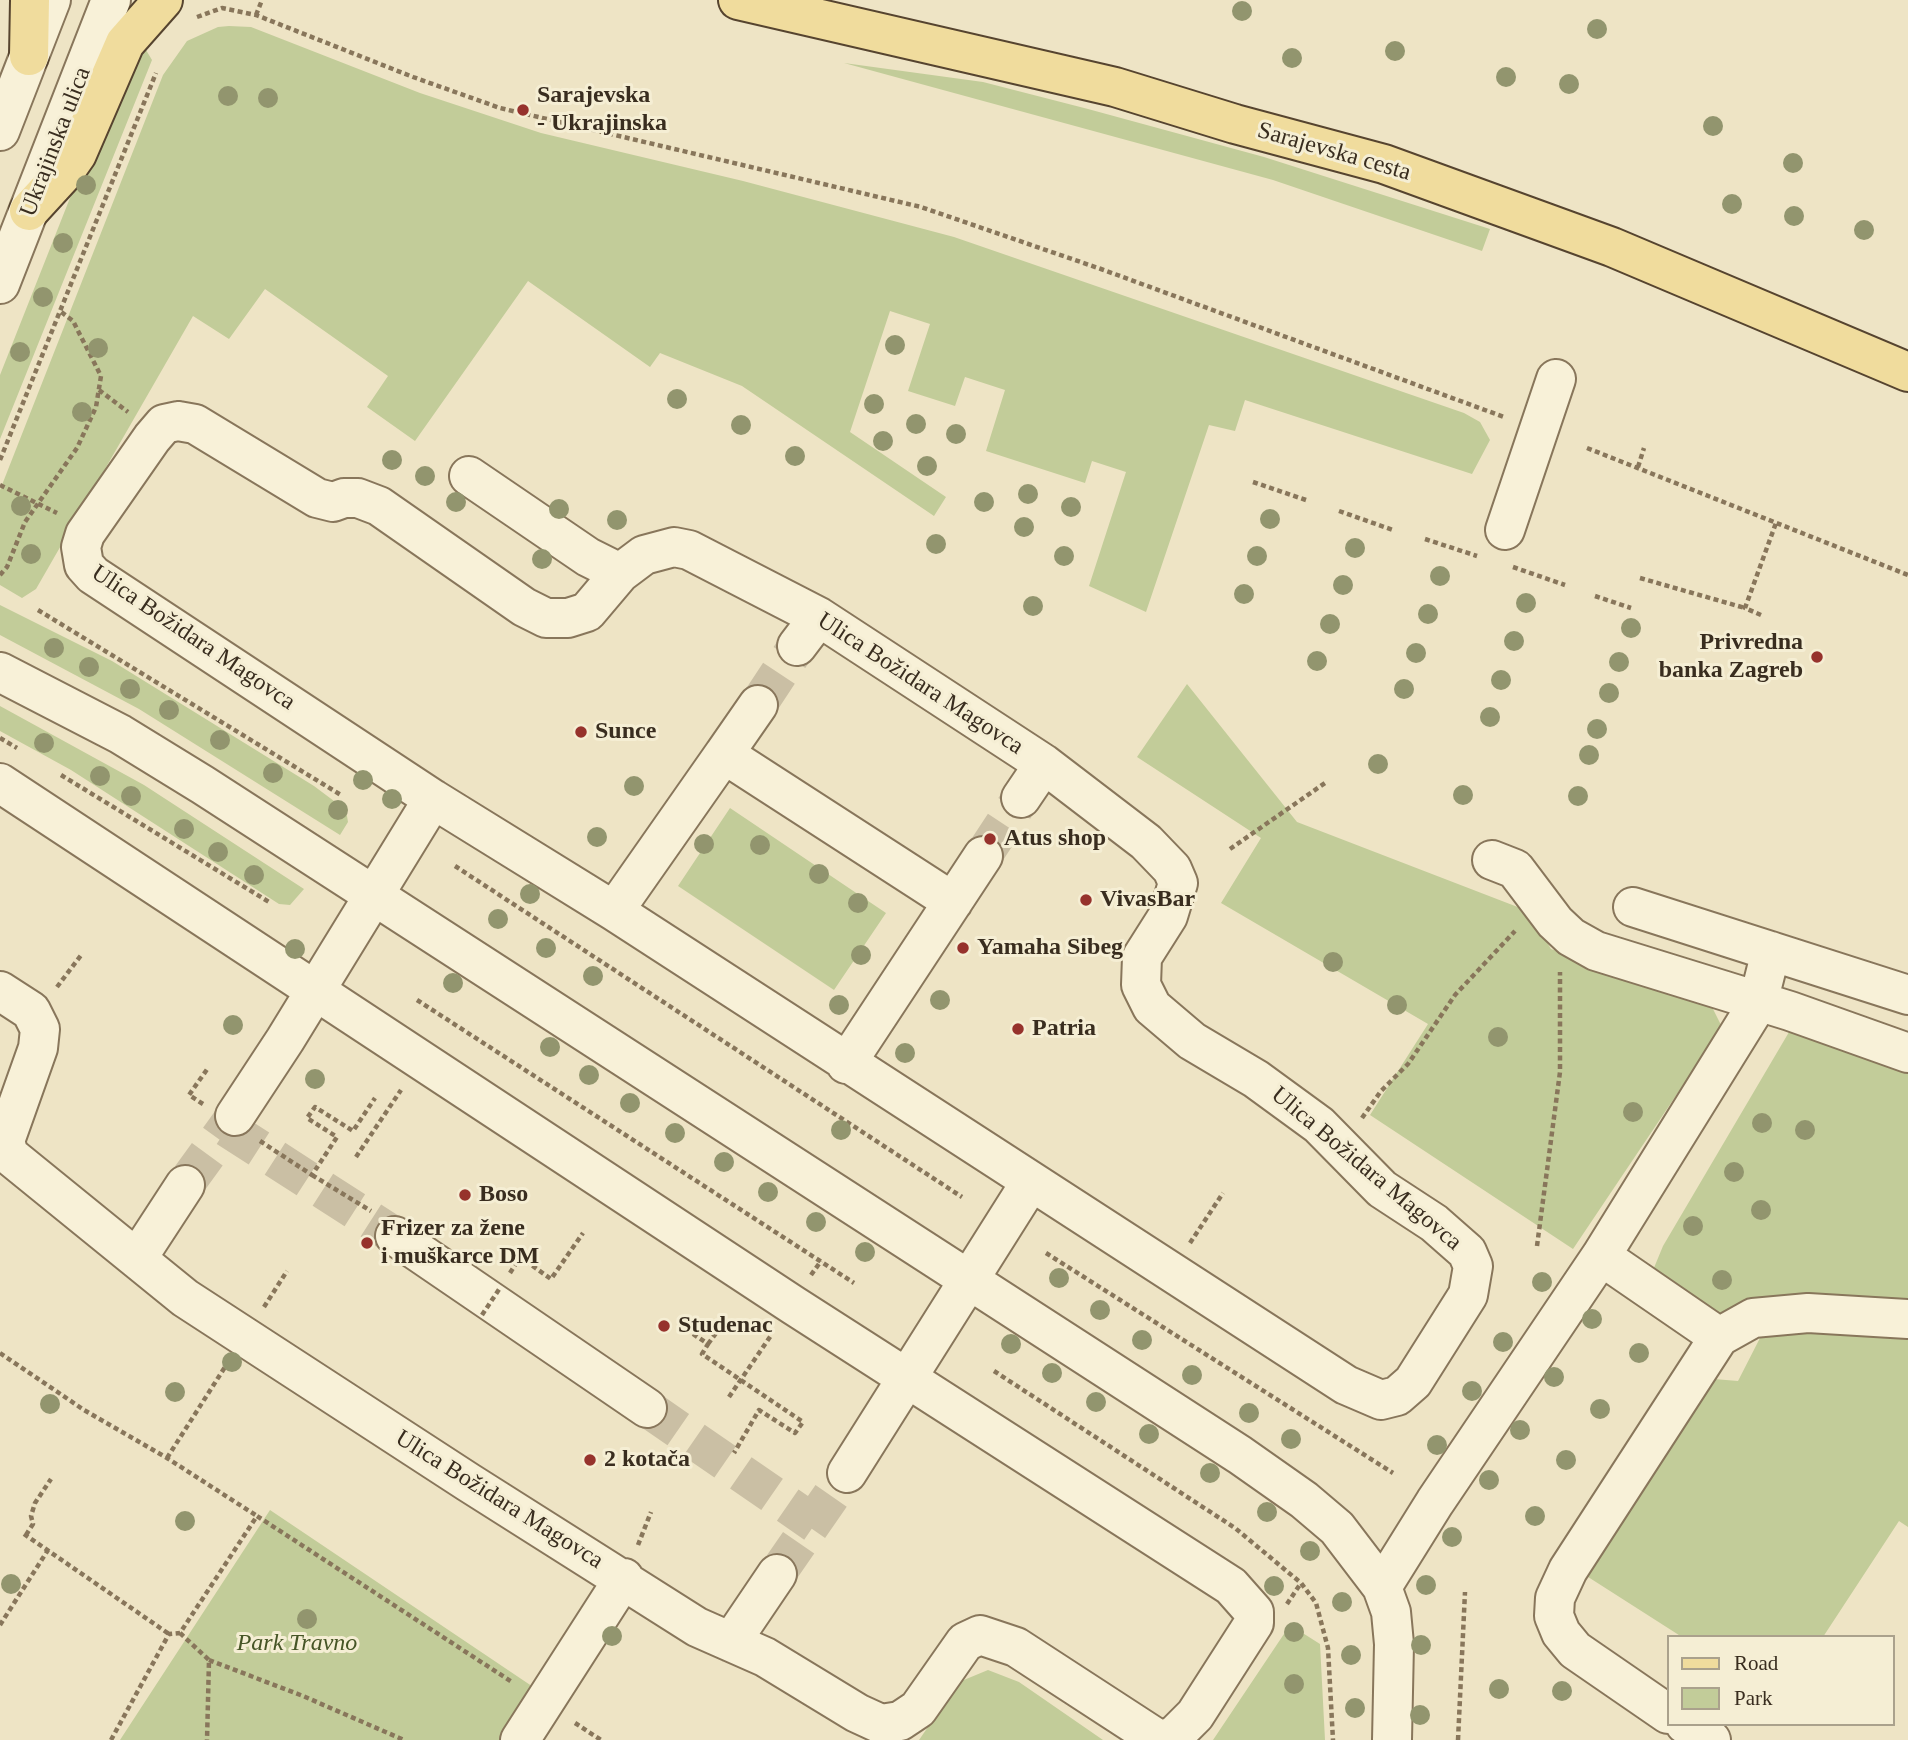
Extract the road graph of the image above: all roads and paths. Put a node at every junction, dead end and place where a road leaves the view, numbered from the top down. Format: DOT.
graph roads {
  1 [pos="30,0"];
  2 [pos="51,0"];
  3 [pos="111,0"];
  4 [pos="262,0"];
  5 [pos="738,0"];
  6 [pos="175,13"];
  7 [pos="256,15"];
  8 [pos="18,63"];
  9 [pos="158,67"];
  10 [pos="0,131"];
  11 [pos="29,211"];
  12 [pos="0,284"];
  13 [pos="60,311"];
  14 [pos="1908,372"];
  15 [pos="1556,379"];
  16 [pos="99,390"];
  17 [pos="131,415"];
  18 [pos="1504,417"];
  19 [pos="1644,448"];
  20 [pos="1587,449"];
  21 [pos="0,460"];
  22 [pos="1638,467"];
  23 [pos="469,476"];
  24 [pos="1253,482"];
  25 [pos="0,485"];
  26 [pos="1306,500"];
  27 [pos="39,504"];
  28 [pos="1339,511"];
  29 [pos="60,514"];
  30 [pos="1776,523"];
  31 [pos="1393,530"];
  32 [pos="1505,530"];
  33 [pos="1425,539"];
  34 [pos="1477,556"];
  35 [pos="1512,567"];
  36 [pos="620,573"];
  37 [pos="0,575"];
  38 [pos="1908,575"];
  39 [pos="1640,578"];
  40 [pos="1565,585"];
  41 [pos="1595,596"];
  42 [pos="1631,608"];
  43 [pos="1745,608"];
  44 [pos="38,610"];
  45 [pos="1761,615"];
  46 [pos="0,672"];
  47 [pos="758,705"];
  48 [pos="0,738"];
  49 [pos="24,752"];
  50 [pos="724,754"];
  51 [pos="1044,764"];
  52 [pos="59,774"];
  53 [pos="0,783"];
  54 [pos="1325,783"];
  55 [pos="341,794"];
  56 [pos="1021,798"];
  57 [pos="433,799"];
  58 [pos="1230,849"];
  59 [pos="983,856"];
  60 [pos="1492,859"];
  61 [pos="455,866"];
  62 [pos="376,896"];
  63 [pos="269,902"];
  64 [pos="953,902"];
  65 [pos="1633,907"];
  66 [pos="614,911"];
  67 [pos="1518,926"];
  68 [pos="1771,951"];
  69 [pos="82,954"];
  70 [pos="1560,963"];
  71 [pos="0,990"];
  72 [pos="316,991"];
  73 [pos="52,994"];
  74 [pos="1908,995"];
  75 [pos="417,1000"];
  76 [pos="1758,1003"];
  77 [pos="1908,1053"];
  78 [pos="846,1064"];
  79 [pos="402,1088"];
  80 [pos="375,1098"];
  81 [pos="235,1116"];
  82 [pos="1360,1122"];
  83 [pos="329,1132"];
  84 [pos="356,1157"];
  85 [pos="312,1175"];
  86 [pos="1030,1183"];
  87 [pos="185,1185"];
  88 [pos="1223,1194"];
  89 [pos="962,1197"];
  90 [pos="386,1226"];
  91 [pos="583,1233"];
  92 [pos="1537,1246"];
  93 [pos="1183,1252"];
  94 [pos="1046,1253"];
  95 [pos="1601,1256"];
  96 [pos="138,1257"];
  97 [pos="505,1280"];
  98 [pos="970,1280"];
  99 [pos="854,1283"];
  100 [pos="500,1288"];
  101 [pos="482,1315"];
  102 [pos="1908,1319"];
  103 [pos="722,1325"];
  104 [pos="776,1330"];
  105 [pos="693,1334"];
  106 [pos="244,1337"];
  107 [pos="1719,1337"];
  108 [pos="708,1345"];
  109 [pos="0,1353"];
  110 [pos="910,1378"];
  111 [pos="740,1381"];
  112 [pos="729,1397"];
  113 [pos="647,1408"];
  114 [pos="734,1453"];
  115 [pos="167,1458"];
  116 [pos="1393,1473"];
  117 [pos="848,1474"];
  118 [pos="51,1479"];
  119 [pos="257,1516"];
  120 [pos="48,1550"];
  121 [pos="777,1574"];
  122 [pos="624,1578"];
  123 [pos="1382,1587"];
  124 [pos="1465,1592"];
  125 [pos="0,1625"];
  126 [pos="169,1633"];
  127 [pos="180,1633"];
  128 [pos="731,1642"];
  129 [pos="209,1660"];
  130 [pos="544,1703"];
  131 [pos="1666,1713"];
  132 [pos="1688,1726"];
  133 [pos="111,1740"];
  134 [pos="207,1740"];
  135 [pos="404,1740"];
  136 [pos="520,1740"];
  137 [pos="1161,1740"];
  138 [pos="1392,1740"];
  139 [pos="1458,1740"];
  140 [pos="1711,1740"];
  1 -- 8 [label="main road"];
  2 -- 8 [label="street"];
  3 -- 11 [label="street, Ukrajinska ulica"];
  4 -- 7 [label="path"];
  5 -- 14 [label="main road, Sarajevska cesta"];
  6 -- 7 [label="path"];
  6 -- 11 [label="main road"];
  7 -- 18 [label="path"];
  8 -- 10 [label="street"];
  9 -- 13 [label="path"];
  11 -- 12 [label="street, Ukrajinska ulica"];
  13 -- 16 [label="path"];
  13 -- 21 [label="path"];
  15 -- 32 [label="street"];
  16 -- 17 [label="path"];
  16 -- 27 [label="path"];
  19 -- 22 [label="path"];
  20 -- 22 [label="path"];
  22 -- 30 [label="path"];
  23 -- 36 [label="street"];
  24 -- 26 [label="path"];
  25 -- 27 [label="path"];
  27 -- 29 [label="path"];
  27 -- 37 [label="path"];
  28 -- 31 [label="path"];
  30 -- 38 [label="path"];
  30 -- 43 [label="path"];
  33 -- 34 [label="path"];
  35 -- 40 [label="path"];
  36 -- 51 [label="street, Ulica Božidara Magovca"];
  36 -- 57 [label="street, Ulica Božidara Magovca"];
  39 -- 43 [label="path"];
  41 -- 42 [label="path"];
  43 -- 45 [label="path"];
  44 -- 55 [label="path"];
  46 -- 62 [label="street"];
  47 -- 50 [label="street"];
  48 -- 49 [label="path"];
  50 -- 64 [label="street"];
  50 -- 66 [label="street"];
  51 -- 56 [label="street"];
  51 -- 86 [label="street, Ulica Božidara Magovca"];
  52 -- 63 [label="path"];
  53 -- 72 [label="street, Ulica Božidara Magovca"];
  54 -- 58 [label="path"];
  57 -- 62 [label="street"];
  57 -- 66 [label="street, Ulica Božidara Magovca"];
  59 -- 64 [label="street"];
  60 -- 76 [label="street"];
  61 -- 89 [label="path"];
  62 -- 72 [label="street"];
  62 -- 98 [label="street"];
  64 -- 78 [label="street"];
  65 -- 68 [label="street"];
  66 -- 78 [label="street, Ulica Božidara Magovca"];
  67 -- 82 [label="path"];
  68 -- 74 [label="street"];
  68 -- 76 [label="street"];
  69 -- 73 [label="path"];
  70 -- 92 [label="path"];
  71 -- 96 [label="street, Ulica Božidara Magovca"];
  72 -- 81 [label="street"];
  72 -- 110 [label="street, Ulica Božidara Magovca"];
  75 -- 99 [label="path"];
  76 -- 77 [label="street"];
  76 -- 95 [label="street"];
  78 -- 86 [label="street, Ulica Božidara Magovca"];
  79 -- 84 [label="path"];
  80 -- 83 [label="path"];
  85 -- 90 [label="path"];
  86 -- 98 [label="street"];
  87 -- 96 [label="street"];
  88 -- 93 [label="path"];
  90 -- 113 [label="street"];
  91 -- 97 [label="path"];
  94 -- 116 [label="path"];
  95 -- 107 [label="street"];
  95 -- 123 [label="street"];
  96 -- 106 [label="street, Ulica Božidara Magovca"];
  98 -- 110 [label="street"];
  98 -- 123 [label="street"];
  100 -- 101 [label="path, bridge"];
  102 -- 107 [label="street"];
  103 -- 108 [label="path"];
  104 -- 111 [label="path"];
  105 -- 108 [label="path"];
  106 -- 115 [label="path"];
  106 -- 122 [label="street, Ulica Božidara Magovca"];
  107 -- 131 [label="street"];
  108 -- 111 [label="path"];
  109 -- 115 [label="path"];
  110 -- 117 [label="street"];
  110 -- 137 [label="street, Ulica Božidara Magovca"];
  111 -- 112 [label="path"];
  111 -- 114 [label="path"];
  115 -- 119 [label="path"];
  118 -- 120 [label="path"];
  119 -- 127 [label="path"];
  119 -- 130 [label="path"];
  120 -- 125 [label="path"];
  120 -- 126 [label="path"];
  121 -- 128 [label="street"];
  122 -- 128 [label="street, Ulica Božidara Magovca"];
  122 -- 130 [label="street"];
  123 -- 138 [label="street"];
  124 -- 139 [label="path"];
  126 -- 127 [label="path"];
  126 -- 133 [label="path"];
  127 -- 129 [label="path"];
  128 -- 137 [label="street, Ulica Božidara Magovca"];
  129 -- 134 [label="path"];
  129 -- 135 [label="path"];
  130 -- 136 [label="street"];
  132 -- 140 [label="street"];
}
